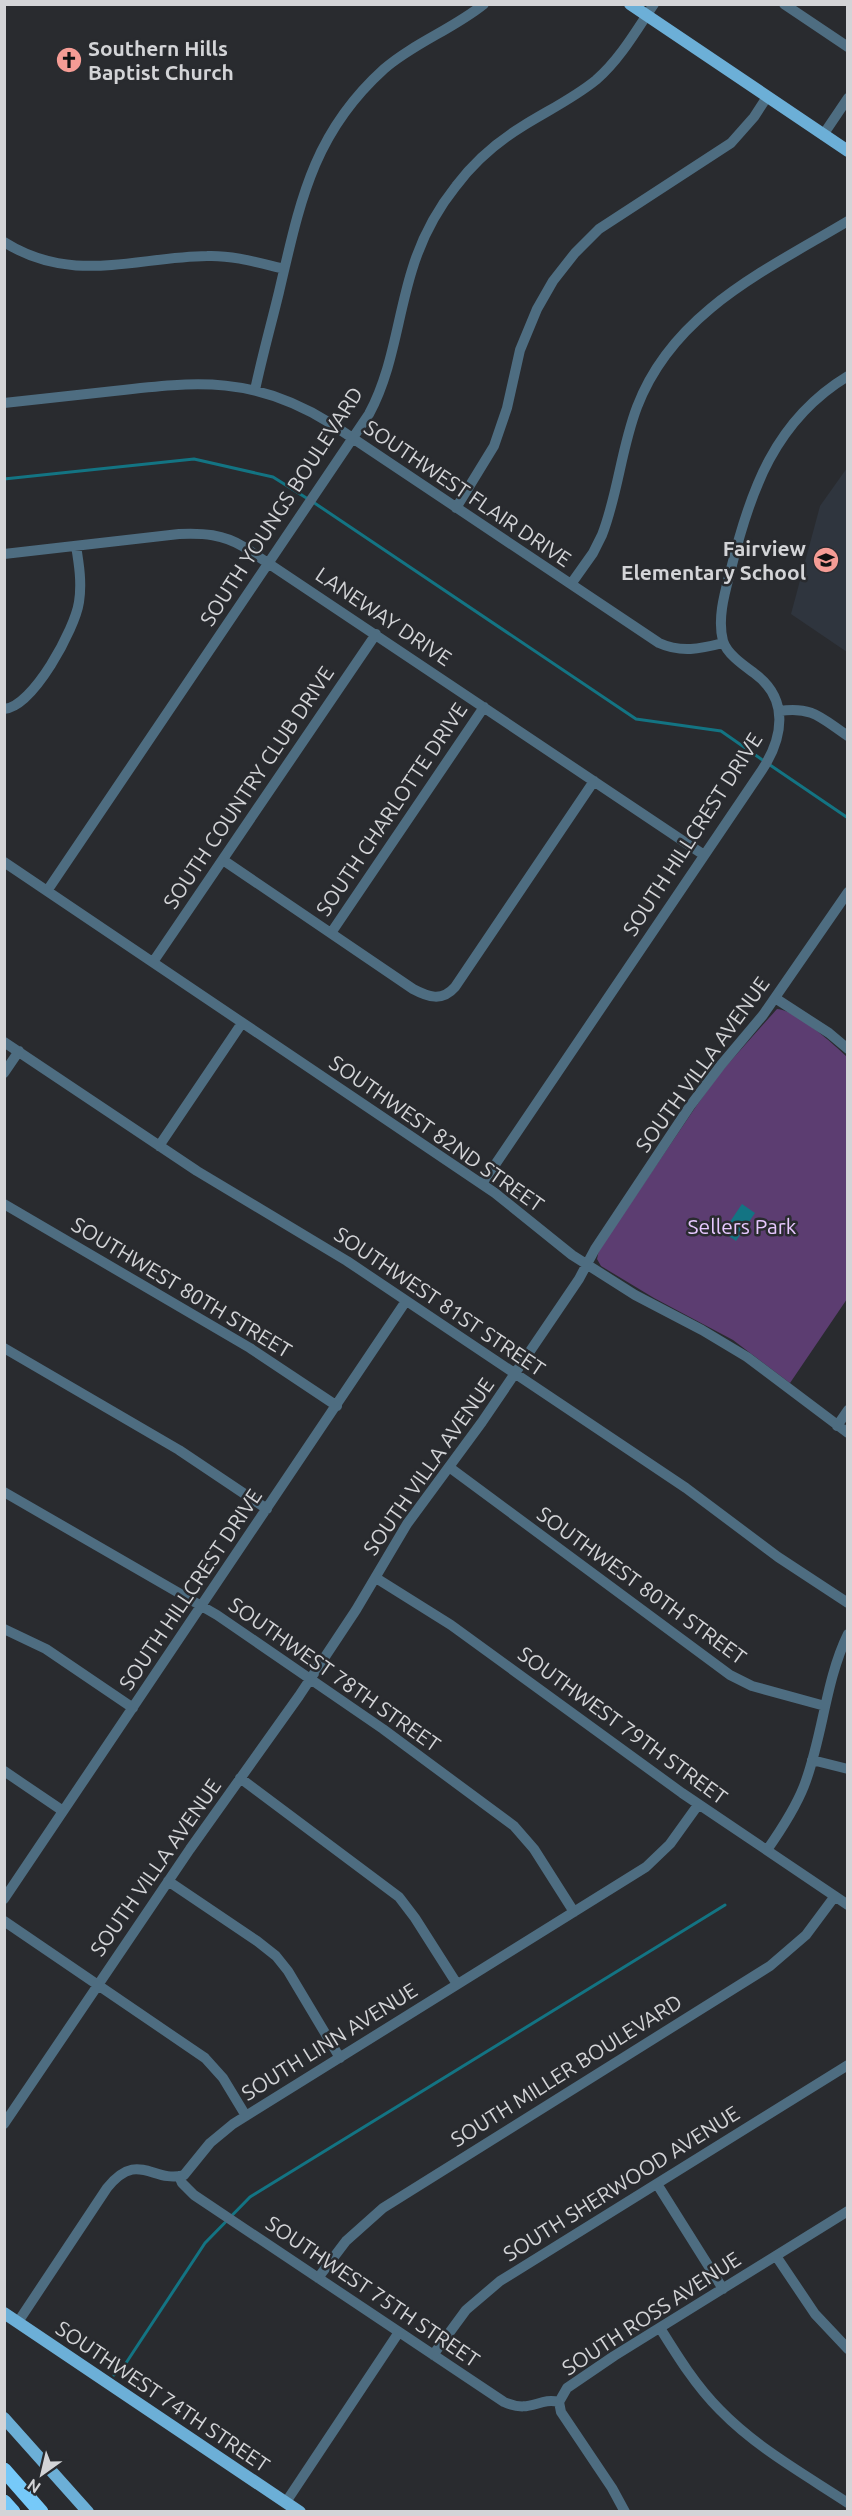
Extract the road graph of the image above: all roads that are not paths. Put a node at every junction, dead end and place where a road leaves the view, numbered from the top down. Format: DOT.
graph roads {
  1 [pos="484,4"];
  2 [pos="630,4"];
  3 [pos="654,4"];
  4 [pos="784,4"];
  5 [pos="646,16"];
  6 [pos="848,47"];
  7 [pos="768,97"];
  8 [pos="848,98"];
  9 [pos="823,135"];
  10 [pos="848,151"];
  11 [pos="848,221"];
  12 [pos="4,242"];
  13 [pos="284,269"];
  14 [pos="848,376"];
  15 [pos="255,390"];
  16 [pos="4,403"];
  17 [pos="352,438"];
  18 [pos="456,508"];
  19 [pos="76,546"];
  20 [pos="4,554"];
  21 [pos="268,563"];
  22 [pos="571,584"];
  23 [pos="376,634"];
  24 [pos="723,644"];
  25 [pos="484,707"];
  26 [pos="4,709"];
  27 [pos="779,711"];
  28 [pos="848,736"];
  29 [pos="594,781"];
  30 [pos="704,855"];
  31 [pos="223,860"];
  32 [pos="4,862"];
  33 [pos="47,891"];
  34 [pos="848,892"];
  35 [pos="331,933"];
  36 [pos="153,962"];
  37 [pos="775,998"];
  38 [pos="242,1023"];
  39 [pos="4,1042"];
  40 [pos="848,1049"];
  41 [pos="19,1052"];
  42 [pos="4,1073"];
  43 [pos="159,1146"];
  44 [pos="482,1184"];
  45 [pos="4,1204"];
  46 [pos="586,1264"];
  47 [pos="406,1301"];
  48 [pos="4,1348"];
  49 [pos="515,1374"];
  50 [pos="337,1406"];
  51 [pos="848,1410"];
  52 [pos="837,1426"];
  53 [pos="848,1433"];
  54 [pos="449,1467"];
  55 [pos="4,1492"];
  56 [pos="267,1509"];
  57 [pos="376,1578"];
  58 [pos="848,1603"];
  59 [pos="201,1606"];
  60 [pos="4,1629"];
  61 [pos="848,1634"];
  62 [pos="310,1678"];
  63 [pos="825,1706"];
  64 [pos="133,1708"];
  65 [pos="812,1760"];
  66 [pos="848,1769"];
  67 [pos="4,1771"];
  68 [pos="240,1778"];
  69 [pos="698,1805"];
  70 [pos="63,1811"];
  71 [pos="767,1850"];
  72 [pos="168,1881"];
  73 [pos="835,1896"];
  74 [pos="4,1899"];
  75 [pos="848,1905"];
  76 [pos="574,1912"];
  77 [pos="4,1921"];
  78 [pos="99,1984"];
  79 [pos="457,1984"];
  80 [pos="340,2058"];
  81 [pos="848,2065"];
  82 [pos="246,2116"];
  83 [pos="4,2124"];
  84 [pos="178,2176"];
  85 [pos="657,2184"];
  86 [pos="848,2211"];
  87 [pos="777,2256"];
  88 [pos="318,2278"];
  89 [pos="723,2289"];
  90 [pos="4,2313"];
  91 [pos="18,2322"];
  92 [pos="660,2328"];
  93 [pos="399,2332"];
  94 [pos="848,2349"];
  95 [pos="433,2355"];
  96 [pos="559,2402"];
  97 [pos="4,2418"];
  98 [pos="4,2470"];
  99 [pos="4,2502"];
  100 [pos="286,2502"];
  101 [pos="848,2503"];
  102 [pos="13,2511"];
  103 [pos="41,2511"];
  104 [pos="88,2511"];
  105 [pos="300,2511"];
  106 [pos="625,2511"];
  1 -- 13 [label="street"];
  2 -- 5 [label="main road"];
  3 -- 5 [label="street, SOUTH YOUNGS BOULEVARD"];
  4 -- 6 [label="street"];
  5 -- 7 [label="main road"];
  5 -- 17 [label="street, SOUTH YOUNGS BOULEVARD"];
  7 -- 9 [label="main road"];
  7 -- 18 [label="street"];
  8 -- 9 [label="street"];
  9 -- 10 [label="main road"];
  11 -- 22 [label="street"];
  12 -- 13 [label="street"];
  13 -- 15 [label="street"];
  14 -- 24 [label="street"];
  15 -- 16 [label="street, SOUTHWEST FLAIR DRIVE"];
  15 -- 17 [label="street, SOUTHWEST FLAIR DRIVE"];
  17 -- 18 [label="street, SOUTHWEST FLAIR DRIVE"];
  17 -- 21 [label="street, SOUTH YOUNGS BOULEVARD"];
  18 -- 22 [label="street, SOUTHWEST FLAIR DRIVE"];
  19 -- 20 [label="street, LANEWAY DRIVE"];
  19 -- 21 [label="street, LANEWAY DRIVE"];
  19 -- 26 [label="street"];
  21 -- 23 [label="street, LANEWAY DRIVE"];
  21 -- 33 [label="street, SOUTH YOUNGS BOULEVARD"];
  22 -- 24 [label="street, SOUTHWEST FLAIR DRIVE"];
  23 -- 25 [label="street, LANEWAY DRIVE"];
  23 -- 31 [label="street, SOUTH COUNTRY CLUB DRIVE"];
  24 -- 27 [label="street"];
  25 -- 29 [label="street, LANEWAY DRIVE"];
  25 -- 35 [label="street, SOUTH CHARLOTTE DRIVE"];
  27 -- 28 [label="street"];
  27 -- 30 [label="street, SOUTH HILLCREST DRIVE"];
  29 -- 30 [label="street, LANEWAY DRIVE"];
  29 -- 35 [label="street"];
  30 -- 44 [label="street, SOUTH HILLCREST DRIVE"];
  31 -- 35 [label="street"];
  31 -- 36 [label="street, SOUTH COUNTRY CLUB DRIVE"];
  32 -- 33 [label="street, SOUTHWEST 82ND STREET"];
  33 -- 36 [label="street, SOUTHWEST 82ND STREET"];
  34 -- 37 [label="street, SOUTH VILLA AVENUE"];
  36 -- 38 [label="street, SOUTHWEST 82ND STREET"];
  37 -- 40 [label="street"];
  37 -- 46 [label="street, SOUTH VILLA AVENUE"];
  38 -- 43 [label="street"];
  38 -- 44 [label="street, SOUTHWEST 82ND STREET"];
  39 -- 41 [label="street, SOUTHWEST 81ST STREET"];
  41 -- 42 [label="street"];
  41 -- 43 [label="street, SOUTHWEST 81ST STREET"];
  43 -- 47 [label="street, SOUTHWEST 81ST STREET"];
  44 -- 46 [label="street, SOUTHWEST 82ND STREET"];
  45 -- 50 [label="street, SOUTHWEST 80TH STREET"];
  46 -- 49 [label="street, SOUTH VILLA AVENUE"];
  46 -- 52 [label="street, SOUTHWEST 82ND STREET"];
  47 -- 49 [label="street, SOUTHWEST 81ST STREET"];
  47 -- 50 [label="street, SOUTH HILLCREST DRIVE"];
  48 -- 56 [label="street"];
  49 -- 54 [label="street, SOUTH VILLA AVENUE"];
  49 -- 58 [label="street, SOUTHWEST 81ST STREET"];
  50 -- 56 [label="street, SOUTH HILLCREST DRIVE"];
  51 -- 52 [label="street"];
  52 -- 53 [label="street, SOUTHWEST 82ND STREET"];
  54 -- 57 [label="street, SOUTH VILLA AVENUE"];
  54 -- 63 [label="street, SOUTHWEST 80TH STREET"];
  55 -- 59 [label="street, SOUTHWEST 78TH STREET"];
  56 -- 59 [label="street, SOUTH HILLCREST DRIVE"];
  57 -- 62 [label="street, SOUTH VILLA AVENUE"];
  57 -- 69 [label="street, SOUTHWEST 79TH STREET"];
  59 -- 62 [label="street, SOUTHWEST 78TH STREET"];
  59 -- 64 [label="street, SOUTH HILLCREST DRIVE"];
  60 -- 64 [label="street"];
  61 -- 63 [label="street"];
  62 -- 68 [label="street, SOUTH VILLA AVENUE"];
  62 -- 76 [label="street, SOUTHWEST 78TH STREET"];
  63 -- 65 [label="street"];
  64 -- 70 [label="street, SOUTH HILLCREST DRIVE"];
  65 -- 66 [label="street"];
  65 -- 71 [label="street"];
  67 -- 70 [label="street"];
  68 -- 72 [label="street, SOUTH VILLA AVENUE"];
  68 -- 79 [label="street"];
  69 -- 71 [label="street, SOUTHWEST 79TH STREET"];
  69 -- 76 [label="street, SOUTH LINN AVENUE"];
  70 -- 74 [label="street, SOUTH HILLCREST DRIVE"];
  71 -- 73 [label="street, SOUTHWEST 79TH STREET"];
  72 -- 78 [label="street, SOUTH VILLA AVENUE"];
  72 -- 80 [label="street"];
  73 -- 75 [label="street, SOUTHWEST 79TH STREET"];
  73 -- 88 [label="street, SOUTH MILLER BOULEVARD"];
  76 -- 79 [label="street, SOUTH LINN AVENUE"];
  77 -- 78 [label="street"];
  78 -- 82 [label="street"];
  78 -- 83 [label="street, SOUTH VILLA AVENUE"];
  79 -- 80 [label="street, SOUTH LINN AVENUE"];
  80 -- 82 [label="street, SOUTH LINN AVENUE"];
  81 -- 85 [label="street, SOUTH SHERWOOD AVENUE"];
  82 -- 84 [label="street, SOUTH LINN AVENUE"];
  84 -- 88 [label="street, SOUTHWEST 75TH STREET"];
  84 -- 91 [label="street"];
  85 -- 89 [label="street"];
  85 -- 95 [label="street, SOUTH SHERWOOD AVENUE"];
  86 -- 87 [label="street, SOUTH ROSS AVENUE"];
  87 -- 89 [label="street, SOUTH ROSS AVENUE"];
  87 -- 94 [label="street"];
  88 -- 93 [label="street, SOUTHWEST 75TH STREET"];
  89 -- 92 [label="street, SOUTH ROSS AVENUE"];
  90 -- 91 [label="main road, SOUTHWEST 74TH STREET"];
  91 -- 100 [label="main road, SOUTHWEST 74TH STREET"];
  92 -- 96 [label="street, SOUTH ROSS AVENUE"];
  92 -- 101 [label="street"];
  93 -- 95 [label="street, SOUTHWEST 75TH STREET"];
  93 -- 100 [label="street"];
  95 -- 96 [label="street, SOUTHWEST 75TH STREET"];
  96 -- 106 [label="street, SOUTH ROSS AVENUE"];
  97 -- 104 [label="main road"];
  98 -- 103 [label="highway"];
  99 -- 102 [label="highway"];
  100 -- 105 [label="main road, SOUTHWEST 74TH STREET"];
}
